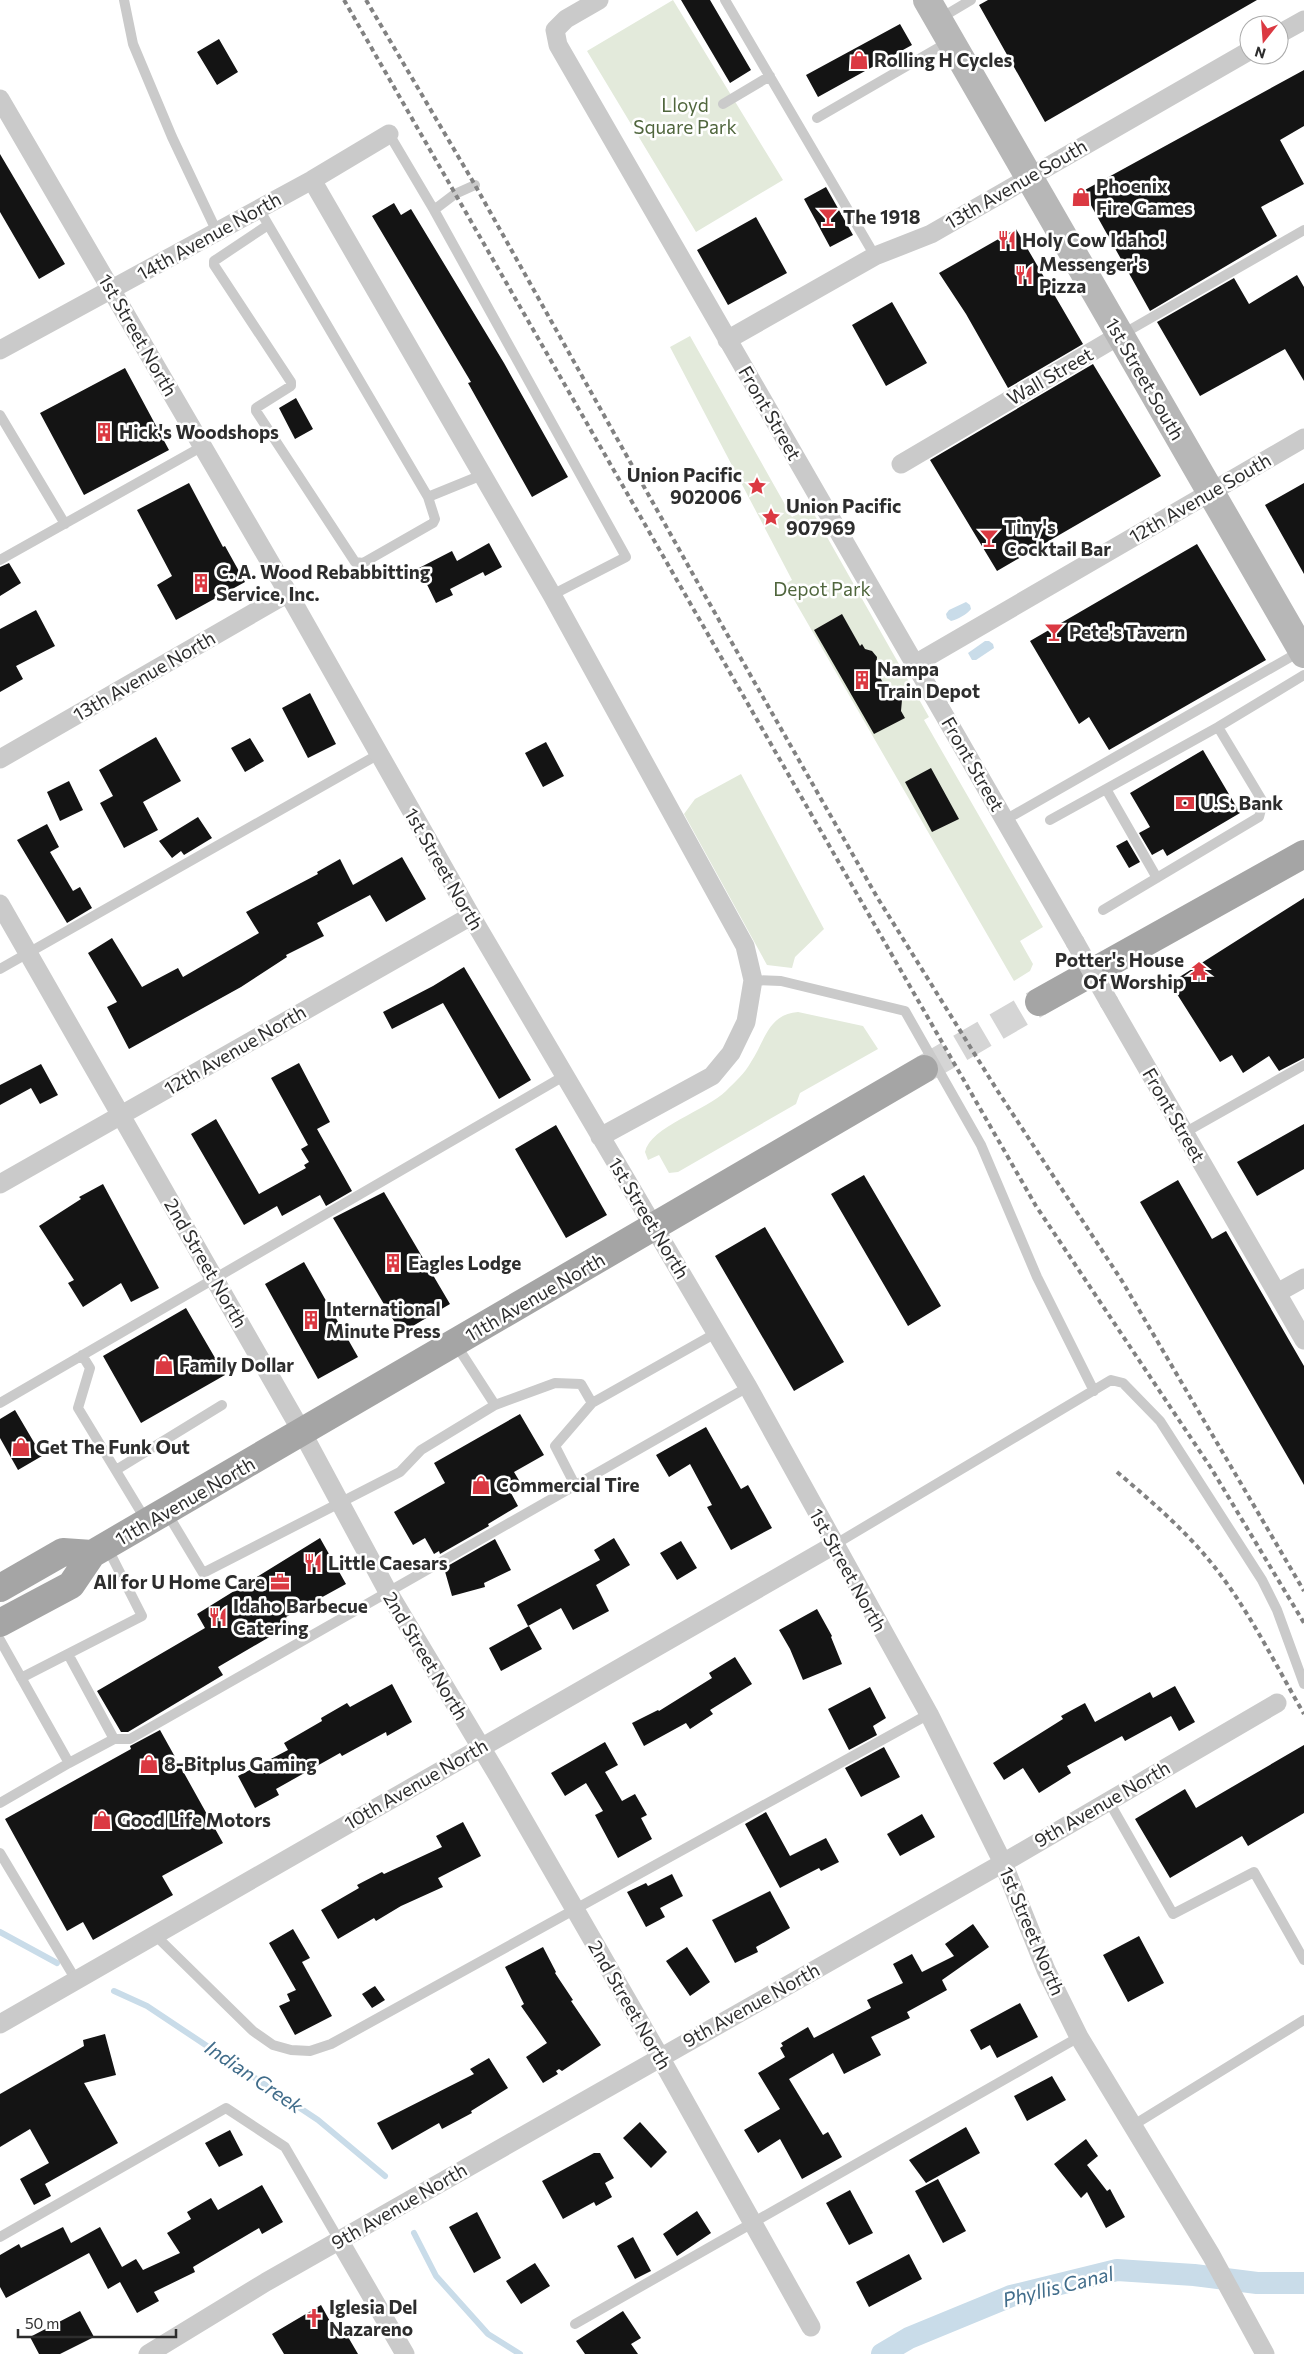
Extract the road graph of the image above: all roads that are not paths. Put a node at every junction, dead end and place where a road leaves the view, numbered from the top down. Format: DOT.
graph roads {
  1 [pos="124,0"];
  2 [pos="599,0"];
  3 [pos="725,0"];
  4 [pos="971,0"];
  5 [pos="939,20"];
  6 [pos="1304,20"];
  7 [pos="1289,28"];
  8 [pos="1239,57"];
  9 [pos="770,76"];
  10 [pos="0,99"];
  11 [pos="723,104"];
  12 [pos="817,118"];
  13 [pos="389,134"];
  14 [pos="1029,176"];
  15 [pos="312,180"];
  16 [pos="475,185"];
  17 [pos="259,209"];
  18 [pos="434,210"];
  19 [pos="268,225"];
  20 [pos="1304,230"];
  21 [pos="217,232"];
  22 [pos="875,256"];
  23 [pos="112,289"];
  24 [pos="1120,335"];
  25 [pos="727,340"];
  26 [pos="0,350"];
  27 [pos="0,415"];
  28 [pos="1303,442"];
  29 [pos="203,446"];
  30 [pos="901,464"];
  31 [pos="482,475"];
  32 [pos="1211,492"];
  33 [pos="428,497"];
  34 [pos="64,524"];
  35 [pos="0,560"];
  36 [pos="288,593"];
  37 [pos="552,595"];
  38 [pos="1302,650"];
  39 [pos="916,664"];
  40 [pos="1218,726"];
  41 [pos="379,754"];
  42 [pos="0,759"];
  43 [pos="1106,789"];
  44 [pos="1005,820"];
  45 [pos="1050,820"];
  46 [pos="1304,854"];
  47 [pos="1157,878"];
  48 [pos="0,904"];
  49 [pos="1103,910"];
  50 [pos="471,916"];
  51 [pos="28,953"];
  52 [pos="0,970"];
  53 [pos="753,980"];
  54 [pos="1039,1002"];
  55 [pos="1304,1065"];
  56 [pos="924,1069"];
  57 [pos="564,1076"];
  58 [pos="121,1115"];
  59 [pos="1184,1133"];
  60 [pos="600,1136"];
  61 [pos="0,1184"];
  62 [pos="655,1227"];
  63 [pos="214,1278"];
  64 [pos="1304,1278"];
  65 [pos="1277,1293"];
  66 [pos="716,1333"];
  67 [pos="1304,1340"];
  68 [pos="455,1343"];
  69 [pos="82,1355"];
  70 [pos="748,1387"];
  71 [pos="1094,1391"];
  72 [pos="0,1402"];
  73 [pos="592,1403"];
  74 [pos="222,1405"];
  75 [pos="495,1405"];
  76 [pos="302,1432"];
  77 [pos="116,1470"];
  78 [pos="575,1485"];
  79 [pos="339,1502"];
  80 [pos="157,1517"];
  81 [pos="834,1545"];
  82 [pos="100,1550"];
  83 [pos="0,1588"];
  84 [pos="388,1592"];
  85 [pos="0,1624"];
  86 [pos="0,1640"];
  87 [pos="68,1654"];
  88 [pos="21,1678"];
  89 [pos="1304,1684"];
  90 [pos="1277,1703"];
  91 [pos="929,1714"];
  92 [pos="114,1739"];
  93 [pos="480,1747"];
  94 [pos="69,1763"];
  95 [pos="1108,1800"];
  96 [pos="0,1803"];
  97 [pos="0,1852"];
  98 [pos="1003,1862"];
  99 [pos="574,1908"];
  100 [pos="154,1934"];
  101 [pos="1304,1960"];
  102 [pos="76,1980"];
  103 [pos="1304,2020"];
  104 [pos="0,2024"];
  105 [pos="1079,2037"];
  106 [pos="660,2057"];
  107 [pos="1132,2126"];
  108 [pos="751,2223"];
  109 [pos="0,2237"];
  110 [pos="339,2240"];
  111 [pos="574,2324"];
  112 [pos="811,2327"];
  113 [pos="1262,2353"];
  114 [pos="148,2354"];
  115 [pos="405,2354"];
  1 -- 21 [label="lane"];
  2 -- 25 [label="street, Front Street"];
  3 -- 9 [label="lane"];
  4 -- 5 [label="lane"];
  5 -- 12 [label="lane"];
  5 -- 14 [label="street, 1st Street South"];
  6 -- 7 [label="street"];
  8 -- 14 [label="street, 13th Avenue South"];
  9 -- 11 [label="lane"];
  9 -- 22 [label="lane"];
  10 -- 23 [label="street, 1st Street North"];
  13 -- 15 [label="street, 14th Avenue North"];
  13 -- 18 [label="lane"];
  14 -- 22 [label="street, 13th Avenue South"];
  14 -- 24 [label="street, 1st Street South"];
  15 -- 17 [label="street, 14th Avenue North"];
  15 -- 31 [label="street"];
  16 -- 18 [label="lane"];
  17 -- 19 [label="lane"];
  17 -- 21 [label="street, 14th Avenue North"];
  18 -- 37 [label="lane"];
  19 -- 33 [label="lane"];
  19 -- 33 [label="lane"];
  20 -- 24 [label="lane, Wall Street"];
  21 -- 23 [label="street, 14th Avenue North"];
  22 -- 25 [label="street, 13th Avenue South"];
  23 -- 26 [label="street, 14th Avenue North"];
  23 -- 29 [label="street, 1st Street North"];
  24 -- 30 [label="street, Wall Street"];
  24 -- 32 [label="street, 1st Street South"];
  25 -- 39 [label="street, Front Street"];
  27 -- 34 [label="lane"];
  28 -- 32 [label="street, 12th Avenue South"];
  29 -- 34 [label="lane"];
  29 -- 36 [label="street, 1st Street North"];
  31 -- 33 [label="lane"];
  31 -- 37 [label="street"];
  32 -- 38 [label="street, 1st Street South"];
  32 -- 39 [label="street, 12th Avenue South"];
  34 -- 35 [label="lane"];
  36 -- 41 [label="street, 1st Street North"];
  36 -- 42 [label="street, 13th Avenue North"];
  37 -- 53 [label="street"];
  38 -- 40 [label="lane"];
  38 -- 44 [label="lane"];
  39 -- 44 [label="street, Front Street"];
  40 -- 43 [label="lane"];
  40 -- 47 [label="lane"];
  41 -- 50 [label="street, 1st Street North"];
  41 -- 51 [label="lane"];
  43 -- 45 [label="lane"];
  43 -- 47 [label="lane"];
  44 -- 59 [label="street, Front Street, bridge"];
  46 -- 54 [label="main road"];
  47 -- 49 [label="lane"];
  48 -- 51 [label="street, 2nd Street North"];
  50 -- 57 [label="street, 1st Street North"];
  50 -- 58 [label="street, 12th Avenue North"];
  51 -- 52 [label="lane"];
  51 -- 58 [label="street, 2nd Street North"];
  53 -- 60 [label="street"];
  53 -- 71 [label="lane"];
  55 -- 59 [label="lane"];
  56 -- 62 [label="main road, 11th Avenue North"];
  57 -- 60 [label="street, 1st Street North"];
  57 -- 63 [label="lane"];
  58 -- 61 [label="street, 12th Avenue North"];
  58 -- 63 [label="street, 2nd Street North"];
  59 -- 65 [label="street, Front Street"];
  60 -- 62 [label="street, 1st Street North"];
  62 -- 66 [label="street, 1st Street North"];
  62 -- 68 [label="main road, 11th Avenue North"];
  63 -- 69 [label="lane"];
  63 -- 76 [label="street, 2nd Street North"];
  64 -- 65 [label="street"];
  65 -- 67 [label="street, Front Street"];
  66 -- 70 [label="street, 1st Street North"];
  66 -- 73 [label="lane"];
  68 -- 75 [label="lane"];
  68 -- 76 [label="main road, 11th Avenue North"];
  69 -- 72 [label="lane"];
  69 -- 77 [label="lane"];
  70 -- 78 [label="lane"];
  70 -- 81 [label="street, 1st Street North"];
  71 -- 81 [label="lane"];
  71 -- 89 [label="lane"];
  73 -- 75 [label="lane"];
  73 -- 78 [label="lane"];
  74 -- 77 [label="lane"];
  75 -- 79 [label="lane"];
  76 -- 79 [label="street, 2nd Street North"];
  76 -- 80 [label="main road, 11th Avenue North"];
  77 -- 80 [label="lane"];
  78 -- 84 [label="lane"];
  79 -- 80 [label="lane"];
  79 -- 84 [label="street, 2nd Street North"];
  80 -- 82 [label="main road, 11th Avenue North"];
  81 -- 91 [label="street, 1st Street North"];
  81 -- 93 [label="street, 10th Avenue North"];
  82 -- 83 [label="main road, 11th Avenue North"];
  82 -- 85 [label="main road, 11th Avenue North"];
  82 -- 87 [label="lane"];
  84 -- 92 [label="lane"];
  84 -- 93 [label="street, 2nd Street North"];
  86 -- 88 [label="lane"];
  87 -- 88 [label="lane"];
  87 -- 92 [label="lane"];
  88 -- 94 [label="lane"];
  90 -- 95 [label="street, 9th Avenue North"];
  91 -- 98 [label="street, 1st Street North"];
  91 -- 99 [label="lane"];
  92 -- 94 [label="lane"];
  93 -- 99 [label="street, 2nd Street North"];
  93 -- 100 [label="street, 10th Avenue North"];
  94 -- 96 [label="lane"];
  95 -- 98 [label="street, 9th Avenue North"];
  95 -- 101 [label="lane"];
  97 -- 102 [label="lane"];
  98 -- 105 [label="street, 1st Street North"];
  98 -- 106 [label="street, 9th Avenue North"];
  99 -- 100 [label="lane"];
  99 -- 106 [label="street, 2nd Street North"];
  100 -- 102 [label="street, 10th Avenue North"];
  102 -- 104 [label="street, 10th Avenue North"];
  103 -- 107 [label="lane"];
  105 -- 107 [label="street, 1st Street North"];
  105 -- 108 [label="lane"];
  106 -- 108 [label="street, 2nd Street North"];
  106 -- 110 [label="street, 9th Avenue North"];
  107 -- 113 [label="street, 1st Street North"];
  108 -- 111 [label="lane"];
  108 -- 112 [label="street, 2nd Street North"];
  109 -- 110 [label="lane"];
  110 -- 114 [label="street, 9th Avenue North"];
  110 -- 115 [label="street"];
}
